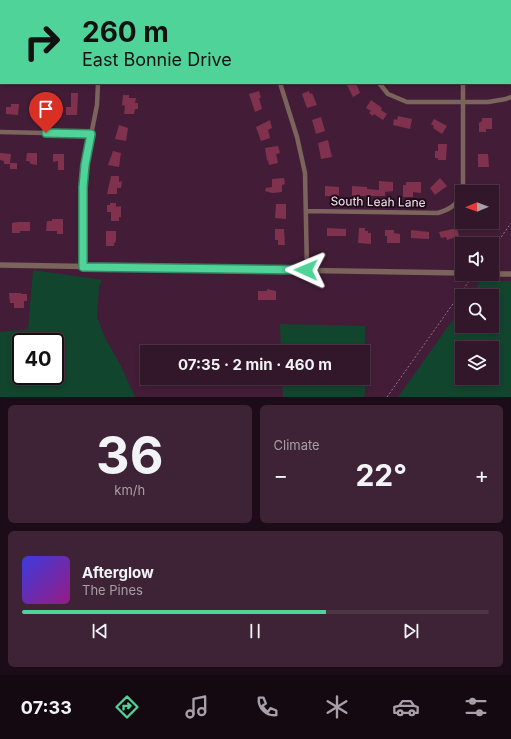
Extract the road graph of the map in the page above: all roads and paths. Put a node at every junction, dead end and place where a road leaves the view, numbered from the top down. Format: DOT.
graph roads {
  1 [pos="98,84"];
  2 [pos="280,84"];
  3 [pos="380,84"];
  4 [pos="464,84"];
  5 [pos="511,97"];
  6 [pos="463,102"];
  7 [pos="0,132"];
  8 [pos="91,134"];
  9 [pos="306,211"];
  10 [pos="511,224"];
  11 [pos="499,240"];
  12 [pos="0,265"];
  13 [pos="83,267"];
  14 [pos="306,270"];
  15 [pos="455,273"];
  16 [pos="499,274"];
  17 [pos="511,274"];
  18 [pos="469,281"];
  19 [pos="387,397"];
  1 -- 8 [label="street"];
  2 -- 9 [label="street"];
  3 -- 6 [label="street"];
  4 -- 6 [label="street"];
  5 -- 6 [label="street"];
  6 -- 9 [label="street, South Leah Lane"];
  7 -- 8 [label="street"];
  8 -- 13 [label="street"];
  9 -- 14 [label="street"];
  10 -- 11 [label="path"];
  12 -- 13 [label="street"];
  13 -- 14 [label="street"];
  14 -- 15 [label="street"];
  16 -- 17 [label="street"];
  18 -- 19 [label="path"];
}
